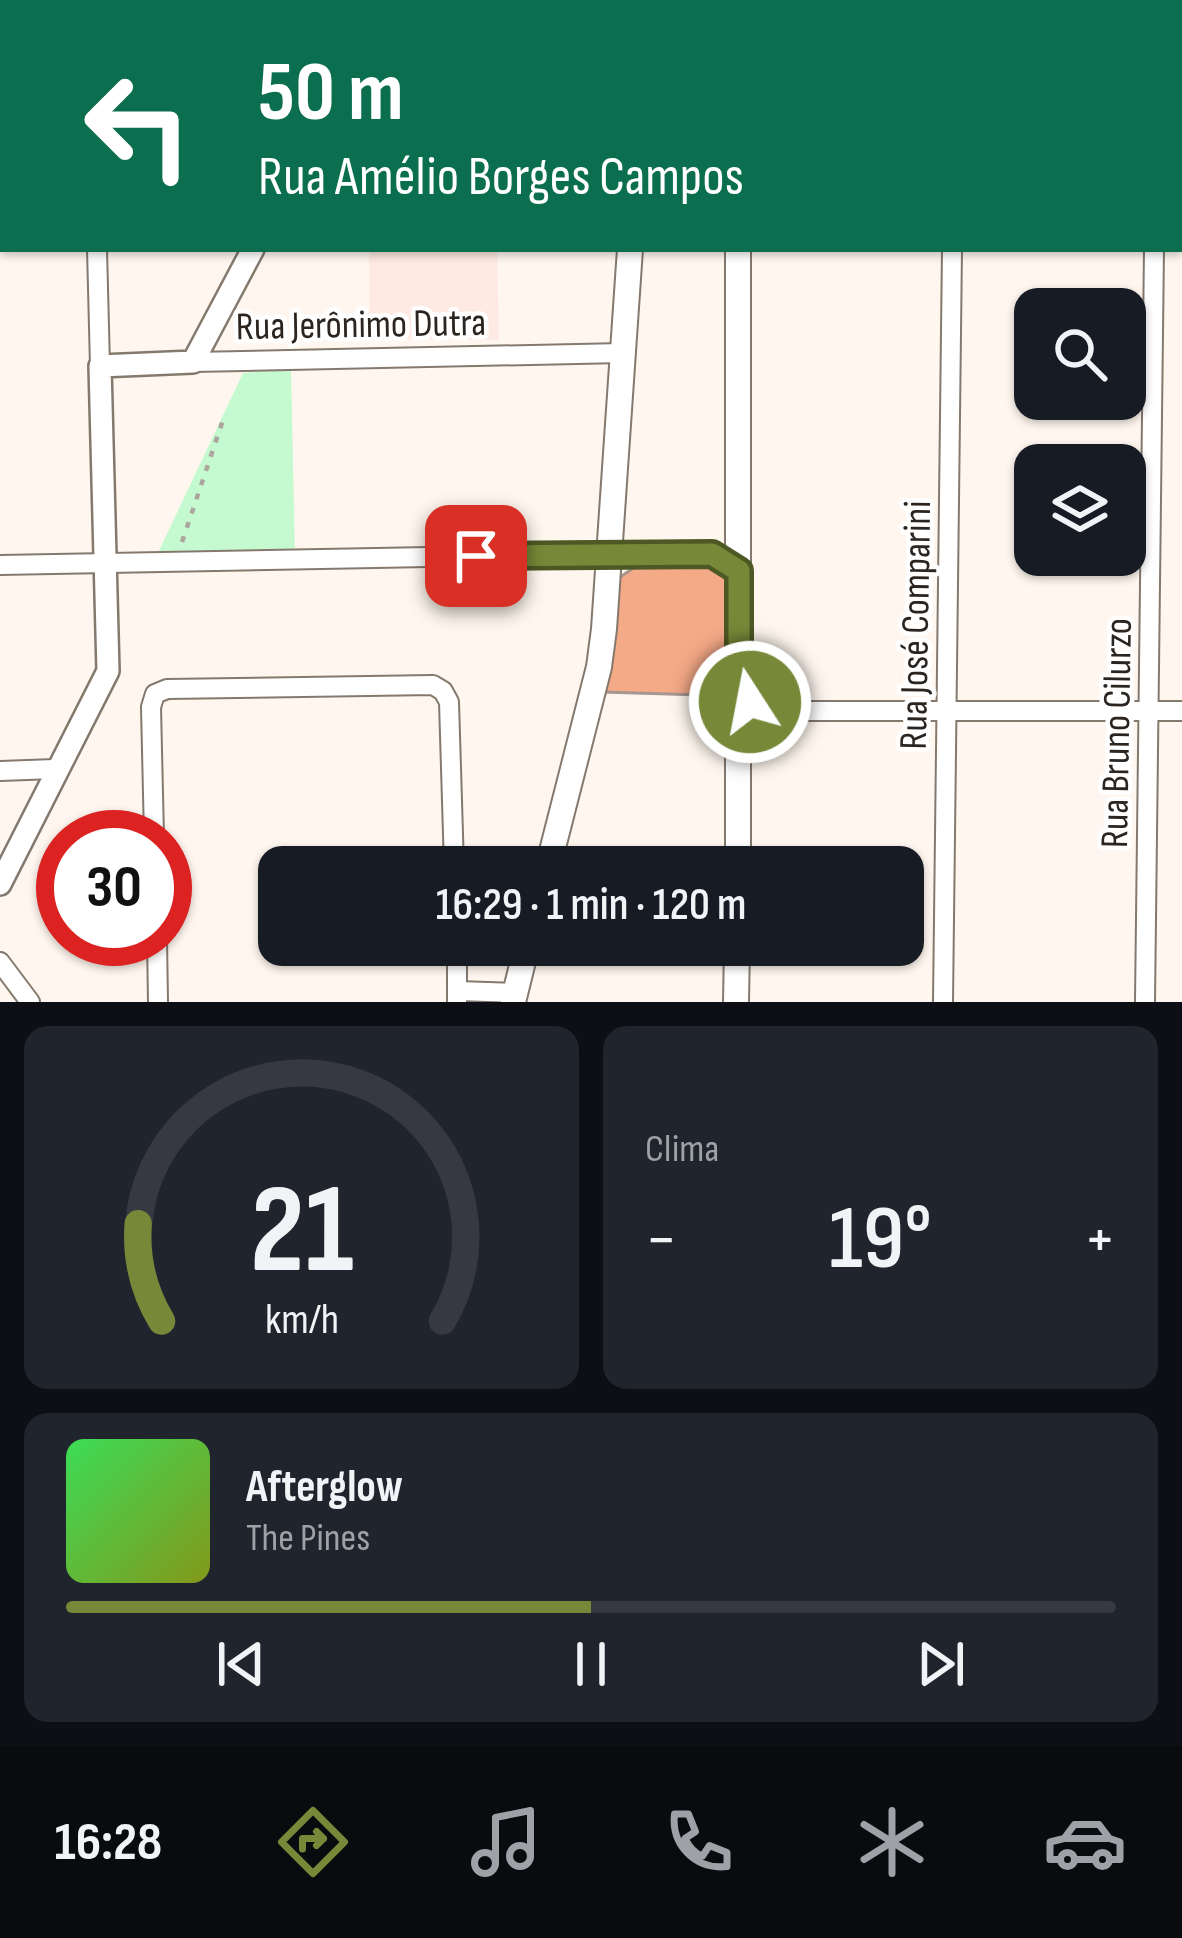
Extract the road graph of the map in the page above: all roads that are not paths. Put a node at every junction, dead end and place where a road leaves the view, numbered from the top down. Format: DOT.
graph roads {
  1 [pos="98,252"];
  2 [pos="251,252"];
  3 [pos="630,252"];
  4 [pos="738,252"];
  5 [pos="952,252"];
  6 [pos="1154,252"];
  7 [pos="623,352"];
  8 [pos="194,362"];
  9 [pos="100,366"];
  10 [pos="612,554"];
  11 [pos="105,562"];
  12 [pos="0,565"];
  13 [pos="739,571"];
  14 [pos="739,689"];
  15 [pos="946,709"];
  16 [pos="1149,711"];
  17 [pos="1182,711"];
  18 [pos="55,769"];
  19 [pos="0,771"];
  20 [pos="153,810"];
  21 [pos="453,846"];
  22 [pos="553,846"];
  23 [pos="737,846"];
  24 [pos="0,884"];
  25 [pos="0,962"];
  26 [pos="157,966"];
  27 [pos="457,966"];
  28 [pos="522,966"];
  29 [pos="737,966"];
  30 [pos="458,996"];
  31 [pos="514,997"];
  32 [pos="30,1002"];
  33 [pos="158,1002"];
  34 [pos="736,1002"];
  35 [pos="943,1002"];
  36 [pos="1145,1002"];
  1 -- 9 [label="street"];
  2 -- 8 [label="street"];
  3 -- 7 [label="main road"];
  4 -- 13 [label="main road"];
  5 -- 15 [label="street, Rua José Comparini"];
  6 -- 16 [label="street, Rua Bruno Cilurzo"];
  7 -- 8 [label="street, Rua Jerônimo Dutra"];
  7 -- 10 [label="main road"];
  8 -- 9 [label="street, Rua Jerônimo Dutra"];
  9 -- 11 [label="street"];
  10 -- 11 [label="street"];
  10 -- 13 [label="street"];
  10 -- 22 [label="main road"];
  11 -- 12 [label="street"];
  11 -- 18 [label="street"];
  13 -- 14 [label="main road"];
  14 -- 15 [label="street"];
  14 -- 23 [label="main road"];
  15 -- 16 [label="street"];
  15 -- 35 [label="street, Rua José Comparini"];
  16 -- 17 [label="street"];
  16 -- 36 [label="street, Rua Bruno Cilurzo"];
  18 -- 19 [label="street"];
  18 -- 24 [label="street"];
  20 -- 21 [label="street"];
  25 -- 32 [label="street"];
  26 -- 33 [label="street"];
  27 -- 30 [label="street"];
  28 -- 31 [label="main road"];
  29 -- 34 [label="main road"];
  30 -- 31 [label="street"];
}
